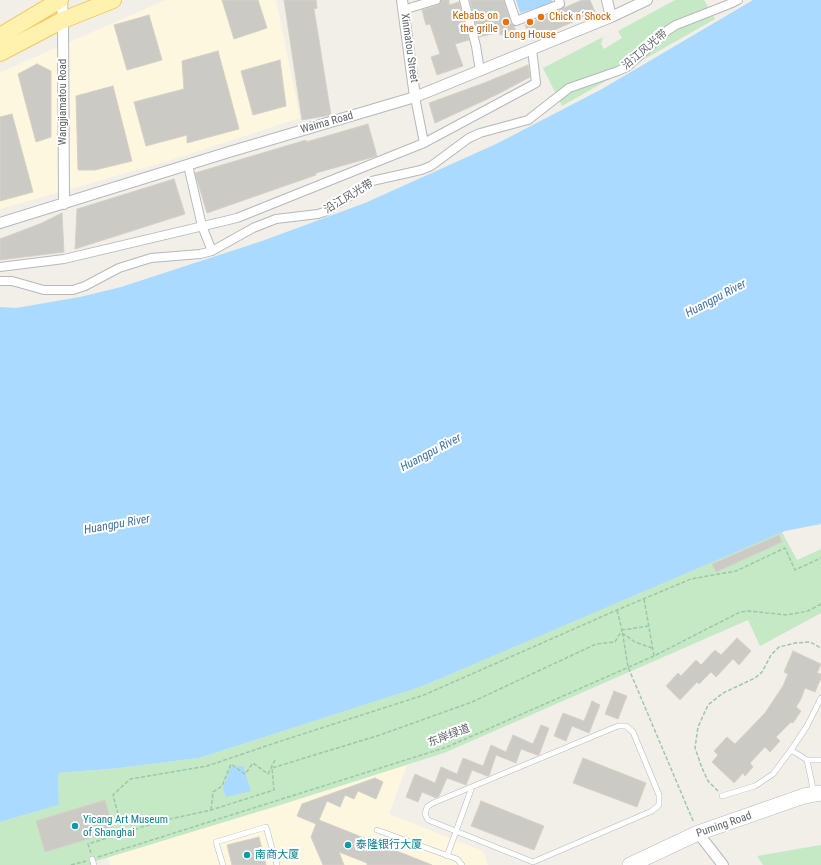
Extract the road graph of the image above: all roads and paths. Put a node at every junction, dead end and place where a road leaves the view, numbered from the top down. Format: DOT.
graph roads {
  1 [pos="61,0"];
  2 [pos="113,0"];
  3 [pos="436,0"];
  4 [pos="464,0"];
  5 [pos="509,0"];
  6 [pos="559,0"];
  7 [pos="607,0"];
  8 [pos="647,0"];
  9 [pos="738,0"];
  10 [pos="402,5"];
  11 [pos="611,17"];
  12 [pos="63,20"];
  13 [pos="0,36"];
  14 [pos="532,49"];
  15 [pos="0,53"];
  16 [pos="480,71"];
  17 [pos="415,97"];
  18 [pos="424,143"];
  19 [pos="188,165"];
  20 [pos="64,204"];
  21 [pos="0,223"];
  22 [pos="202,226"];
  23 [pos="212,251"];
  24 [pos="0,267"];
  25 [pos="0,281"];
  26 [pos="821,558"];
  27 [pos="644,599"];
  28 [pos="821,604"];
  29 [pos="617,610"];
  30 [pos="649,626"];
  31 [pos="622,631"];
  32 [pos="652,648"];
  33 [pos="821,648"];
  34 [pos="654,656"];
  35 [pos="628,667"];
  36 [pos="821,698"];
  37 [pos="791,750"];
  38 [pos="275,760"];
  39 [pos="807,760"];
  40 [pos="821,760"];
  41 [pos="472,787"];
  42 [pos="818,794"];
  43 [pos="722,796"];
  44 [pos="211,810"];
  45 [pos="377,830"];
  46 [pos="456,831"];
  47 [pos="123,832"];
  48 [pos="698,833"];
  49 [pos="447,856"];
  50 [pos="92,859"];
  51 [pos="532,863"];
  52 [pos="71,865"];
  53 [pos="94,865"];
  54 [pos="223,865"];
  55 [pos="277,865"];
  56 [pos="462,865"];
  57 [pos="630,865"];
  58 [pos="723,865"];
  1 -- 12 [label="street, Wangjiamatou Road"];
  1 -- 13 [label="main road"];
  2 -- 12 [label="main road"];
  3 -- 10 [label="street"];
  4 -- 16 [label="street"];
  5 -- 6 [label="street"];
  7 -- 11 [label="street"];
  8 -- 11 [label="street, Waima Road"];
  9 -- 23 [label="street, 沿江风光带"];
  10 -- 17 [label="street, Xinmatou Street"];
  11 -- 14 [label="street, Waima Road"];
  12 -- 15 [label="main road"];
  12 -- 20 [label="street, Wangjiamatou Road"];
  14 -- 16 [label="street, Waima Road"];
  14 -- 18 [label="street"];
  16 -- 17 [label="street, Waima Road"];
  17 -- 18 [label="street"];
  17 -- 19 [label="street, Waima Road"];
  18 -- 22 [label="street"];
  19 -- 20 [label="street, Waima Road"];
  19 -- 22 [label="street"];
  20 -- 21 [label="street, Waima Road"];
  22 -- 23 [label="street"];
  22 -- 24 [label="street"];
  23 -- 25 [label="street, 沿江风光带"];
  26 -- 27 [label="path"];
  27 -- 29 [label="path"];
  27 -- 30 [label="path"];
  28 -- 34 [label="path, 东岸绿道"];
  29 -- 31 [label="path"];
  29 -- 47 [label="path"];
  30 -- 31 [label="path"];
  30 -- 32 [label="path"];
  31 -- 32 [label="path"];
  31 -- 35 [label="path"];
  31 -- 44 [label="path"];
  32 -- 34 [label="path"];
  33 -- 43 [label="path"];
  34 -- 35 [label="path, 东岸绿道"];
  35 -- 48 [label="path"];
  35 -- 50 [label="path, 东岸绿道"];
  36 -- 37 [label="lane"];
  37 -- 39 [label="lane"];
  37 -- 43 [label="lane"];
  38 -- 44 [label="path"];
  39 -- 40 [label="lane"];
  39 -- 42 [label="lane"];
  41 -- 46 [label="lane"];
  41 -- 46 [label="lane"];
  41 -- 51 [label="lane"];
  42 -- 48 [label="main road, Puming Road"];
  44 -- 47 [label="path"];
  45 -- 49 [label="lane"];
  46 -- 49 [label="lane"];
  46 -- 51 [label="lane"];
  47 -- 50 [label="path"];
  48 -- 57 [label="main road, Puming Road"];
  48 -- 58 [label="street"];
  49 -- 56 [label="lane"];
  50 -- 52 [label="path, 东岸绿道"];
  50 -- 53 [label="lane"];
  54 -- 55 [label="lane"];
}
